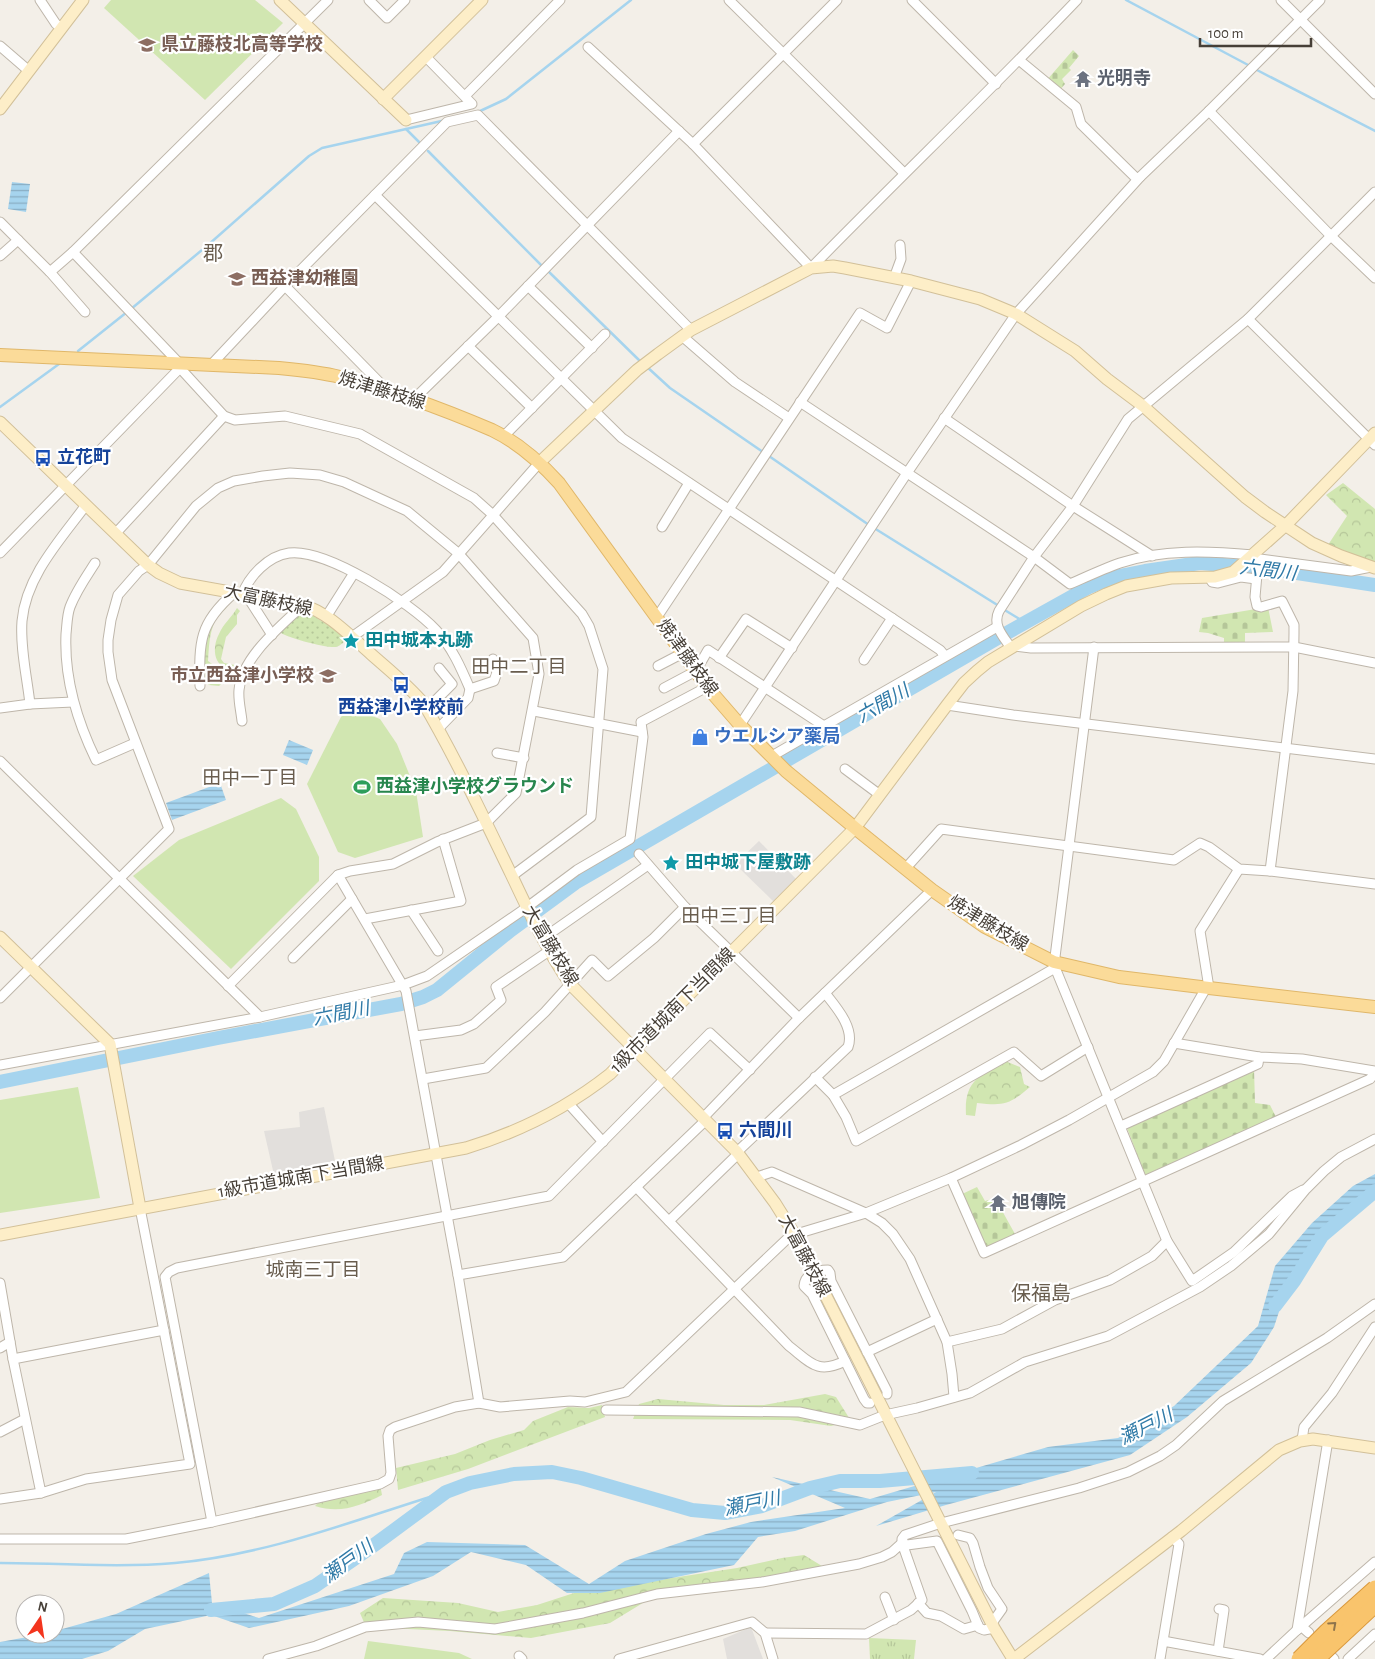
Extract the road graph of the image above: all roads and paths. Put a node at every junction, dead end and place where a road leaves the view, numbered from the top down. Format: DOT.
graph roads {
  1 [pos="40,0"];
  2 [pos="83,0"];
  3 [pos="280,0"];
  4 [pos="328,0"];
  5 [pos="369,0"];
  6 [pos="405,0"];
  7 [pos="482,0"];
  8 [pos="560,0"];
  9 [pos="729,0"];
  10 [pos="837,0"];
  11 [pos="912,0"];
  12 [pos="1077,0"];
  13 [pos="1281,0"];
  14 [pos="1320,0"];
  15 [pos="1300,19"];
  16 [pos="304,24"];
  17 [pos="62,28"];
  18 [pos="0,46"];
  19 [pos="588,47"];
  20 [pos="784,53"];
  21 [pos="426,56"];
  22 [pos="1019,60"];
  23 [pos="29,71"];
  24 [pos="996,84"];
  25 [pos="1375,94"];
  26 [pos="465,96"];
  27 [pos="382,99"];
  28 [pos="0,109"];
  29 [pos="1209,111"];
  30 [pos="442,112"];
  31 [pos="406,120"];
  32 [pos="447,122"];
  33 [pos="679,131"];
  34 [pos="693,144"];
  35 [pos="904,173"];
  36 [pos="1140,177"];
  37 [pos="1375,192"];
  38 [pos="375,195"];
  39 [pos="0,222"];
  40 [pos="586,225"];
  41 [pos="1332,237"];
  42 [pos="18,240"];
  43 [pos="900,245"];
  44 [pos="73,252"];
  45 [pos="0,256"];
  46 [pos="811,268"];
  47 [pos="50,272"];
  48 [pos="894,278"];
  49 [pos="1375,278"];
  50 [pos="911,281"];
  51 [pos="285,286"];
  52 [pos="528,286"];
  53 [pos="85,312"];
  54 [pos="1016,314"];
  55 [pos="498,317"];
  56 [pos="1248,319"];
  57 [pos="687,333"];
  58 [pos="605,334"];
  59 [pos="468,346"];
  60 [pos="592,348"];
  61 [pos="0,355"];
  62 [pos="211,365"];
  63 [pos="179,366"];
  64 [pos="561,380"];
  65 [pos="387,390"];
  66 [pos="413,400"];
  67 [pos="800,402"];
  68 [pos="1143,406"];
  69 [pos="532,408"];
  70 [pos="593,411"];
  71 [pos="224,416"];
  72 [pos="789,418"];
  73 [pos="944,418"];
  74 [pos="0,422"];
  75 [pos="504,436"];
  76 [pos="1373,439"];
  77 [pos="540,462"];
  78 [pos="907,473"];
  79 [pos="689,483"];
  80 [pos="66,486"];
  81 [pos="86,505"];
  82 [pos="1073,506"];
  83 [pos="728,509"];
  84 [pos="492,515"];
  85 [pos="1286,525"];
  86 [pos="662,527"];
  87 [pos="116,533"];
  88 [pos="0,553"];
  89 [pos="458,553"];
  90 [pos="1152,556"];
  91 [pos="1034,557"];
  92 [pos="95,563"];
  93 [pos="148,565"];
  94 [pos="1254,565"];
  95 [pos="1373,567"];
  96 [pos="354,573"];
  97 [pos="1209,577"];
  98 [pos="837,581"];
  99 [pos="241,594"];
  100 [pos="402,601"];
  101 [pos="303,605"];
  102 [pos="326,617"];
  103 [pos="657,617"];
  104 [pos="892,618"];
  105 [pos="998,629"];
  106 [pos="272,635"];
  107 [pos="352,637"];
  108 [pos="1011,645"];
  109 [pos="1094,647"];
  110 [pos="1294,647"];
  111 [pos="792,648"];
  112 [pos="683,653"];
  113 [pos="945,656"];
  114 [pos="719,658"];
  115 [pos="493,659"];
  116 [pos="864,660"];
  117 [pos="1375,663"];
  118 [pos="658,666"];
  119 [pos="439,668"];
  120 [pos="696,671"];
  121 [pos="200,686"];
  122 [pos="707,687"];
  123 [pos="664,688"];
  124 [pos="765,688"];
  125 [pos="470,689"];
  126 [pos="73,702"];
  127 [pos="30,704"];
  128 [pos="947,705"];
  129 [pos="0,708"];
  130 [pos="427,709"];
  131 [pos="534,711"];
  132 [pos="242,721"];
  133 [pos="1085,723"];
  134 [pos="598,724"];
  135 [pos="740,725"];
  136 [pos="824,726"];
  137 [pos="438,728"];
  138 [pos="642,732"];
  139 [pos="135,742"];
  140 [pos="1285,749"];
  141 [pos="497,753"];
  142 [pos="773,757"];
  143 [pos="524,758"];
  144 [pos="1375,759"];
  145 [pos="0,761"];
  146 [pos="845,769"];
  147 [pos="880,795"];
  148 [pos="486,823"];
  149 [pos="855,828"];
  150 [pos="443,839"];
  151 [pos="1068,846"];
  152 [pos="639,854"];
  153 [pos="648,864"];
  154 [pos="905,869"];
  155 [pos="1238,869"];
  156 [pos="1270,871"];
  157 [pos="338,876"];
  158 [pos="512,876"];
  159 [pos="121,878"];
  160 [pos="1375,884"];
  161 [pos="932,890"];
  162 [pos="352,899"];
  163 [pos="685,907"];
  164 [pos="411,910"];
  165 [pos="529,913"];
  166 [pos="365,919"];
  167 [pos="0,937"];
  168 [pos="542,939"];
  169 [pos="438,951"];
  170 [pos="549,951"];
  171 [pos="732,953"];
  172 [pos="294,958"];
  173 [pos="1055,965"];
  174 [pos="31,967"];
  175 [pos="570,984"];
  176 [pos="228,986"];
  177 [pos="405,988"];
  178 [pos="1207,988"];
  179 [pos="825,992"];
  180 [pos="0,998"];
  181 [pos="1375,1007"];
  182 [pos="260,1017"];
  183 [pos="799,1018"];
  184 [pos="415,1036"];
  185 [pos="1174,1043"];
  186 [pos="111,1046"];
  187 [pos="1088,1047"];
  188 [pos="635,1050"];
  189 [pos="1259,1057"];
  190 [pos="0,1065"];
  191 [pos="750,1070"];
  192 [pos="1375,1072"];
  193 [pos="815,1077"];
  194 [pos="423,1079"];
  195 [pos="664,1079"];
  196 [pos="833,1095"];
  197 [pos="1109,1096"];
  198 [pos="568,1103"];
  199 [pos="704,1119"];
  200 [pos="1121,1126"];
  201 [pos="1375,1139"];
  202 [pos="603,1142"];
  203 [pos="738,1153"];
  204 [pos="436,1154"];
  205 [pos="757,1177"];
  206 [pos="951,1178"];
  207 [pos="1143,1181"];
  208 [pos="636,1187"];
  209 [pos="1306,1189"];
  210 [pos="140,1208"];
  211 [pos="866,1213"];
  212 [pos="448,1216"];
  213 [pos="669,1221"];
  214 [pos="0,1235"];
  215 [pos="795,1235"];
  216 [pos="1167,1241"];
  217 [pos="813,1272"];
  218 [pos="458,1275"];
  219 [pos="0,1283"];
  220 [pos="734,1289"];
  221 [pos="1375,1304"];
  222 [pos="937,1319"];
  223 [pos="1375,1327"];
  224 [pos="164,1330"];
  225 [pos="1372,1336"];
  226 [pos="10,1342"];
  227 [pos="947,1342"];
  228 [pos="0,1348"];
  229 [pos="867,1352"];
  230 [pos="13,1359"];
  231 [pos="845,1361"];
  232 [pos="887,1394"];
  233 [pos="954,1397"];
  234 [pos="479,1403"];
  235 [pos="870,1403"];
  236 [pos="606,1410"];
  237 [pos="887,1418"];
  238 [pos="25,1419"];
  239 [pos="0,1432"];
  240 [pos="1302,1440"];
  241 [pos="1328,1440"];
  242 [pos="1375,1448"];
  243 [pos="41,1493"];
  244 [pos="0,1499"];
  245 [pos="940,1521"];
  246 [pos="212,1522"];
  247 [pos="958,1535"];
  248 [pos="1172,1537"];
  249 [pos="0,1539"];
  250 [pos="902,1543"];
  251 [pos="1375,1562"];
  252 [pos="1375,1588"];
  253 [pos="885,1597"];
  254 [pos="918,1604"];
  255 [pos="1375,1605"];
  256 [pos="1219,1609"];
  257 [pos="894,1620"];
  258 [pos="978,1625"];
  259 [pos="993,1625"];
  260 [pos="1299,1628"];
  261 [pos="765,1632"];
  262 [pos="1309,1633"];
  263 [pos="1375,1634"];
  264 [pos="1163,1641"];
  265 [pos="1218,1651"];
  266 [pos="1327,1658"];
  267 [pos="268,1659"];
  268 [pos="619,1659"];
  269 [pos="773,1659"];
  270 [pos="1013,1659"];
  271 [pos="1160,1659"];
  272 [pos="1260,1659"];
  273 [pos="1266,1659"];
  274 [pos="1299,1659"];
  275 [pos="1348,1659"];
  1 -- 17 [label="street"];
  2 -- 17 [label="street"];
  3 -- 16 [label="street"];
  4 -- 16 [label="street"];
  5 -- 6 [label="street"];
  7 -- 21 [label="street"];
  8 -- 26 [label="street"];
  9 -- 20 [label="street"];
  10 -- 20 [label="street"];
  11 -- 24 [label="street"];
  12 -- 22 [label="street"];
  13 -- 15 [label="street"];
  14 -- 15 [label="street"];
  15 -- 25 [label="street"];
  15 -- 29 [label="street"];
  16 -- 27 [label="street"];
  16 -- 44 [label="street"];
  17 -- 23 [label="street"];
  18 -- 23 [label="street"];
  19 -- 33 [label="street"];
  20 -- 34 [label="street"];
  20 -- 35 [label="street"];
  21 -- 26 [label="street"];
  21 -- 27 [label="street"];
  22 -- 24 [label="street"];
  22 -- 36 [label="street"];
  23 -- 28 [label="street"];
  24 -- 35 [label="street"];
  26 -- 30 [label="street"];
  27 -- 31 [label="street"];
  29 -- 36 [label="street"];
  29 -- 41 [label="street"];
  30 -- 31 [label="street"];
  30 -- 32 [label="street"];
  32 -- 38 [label="street"];
  32 -- 40 [label="street"];
  33 -- 34 [label="street"];
  33 -- 40 [label="street"];
  34 -- 46 [label="street"];
  35 -- 46 [label="street"];
  36 -- 54 [label="street"];
  37 -- 41 [label="street"];
  38 -- 51 [label="street"];
  38 -- 55 [label="street"];
  39 -- 42 [label="street"];
  40 -- 52 [label="street"];
  40 -- 57 [label="street"];
  41 -- 49 [label="street"];
  41 -- 56 [label="street"];
  42 -- 45 [label="street"];
  42 -- 47 [label="street"];
  43 -- 48 [label="street"];
  44 -- 47 [label="street"];
  44 -- 63 [label="street"];
  46 -- 48 [label="street"];
  46 -- 57 [label="street"];
  47 -- 53 [label="street"];
  48 -- 50 [label="street"];
  50 -- 54 [label="street"];
  50 -- 67 [label="street"];
  51 -- 62 [label="street"];
  51 -- 65 [label="street"];
  52 -- 55 [label="street"];
  52 -- 60 [label="street"];
  54 -- 68 [label="street"];
  54 -- 73 [label="street"];
  55 -- 59 [label="street"];
  55 -- 64 [label="street"];
  56 -- 68 [label="street"];
  56 -- 76 [label="street"];
  57 -- 70 [label="street"];
  57 -- 72 [label="street"];
  58 -- 60 [label="street"];
  59 -- 66 [label="street"];
  59 -- 69 [label="street"];
  60 -- 64 [label="street"];
  61 -- 63 [label="main road, 焼津藤枝線"];
  62 -- 63 [label="main road, 焼津藤枝線"];
  62 -- 65 [label="main road, 焼津藤枝線"];
  63 -- 71 [label="street"];
  63 -- 80 [label="street"];
  64 -- 69 [label="street"];
  64 -- 70 [label="street"];
  65 -- 66 [label="main road, 焼津藤枝線"];
  66 -- 75 [label="main road, 焼津藤枝線"];
  67 -- 72 [label="street"];
  67 -- 78 [label="street"];
  68 -- 82 [label="street"];
  68 -- 85 [label="street"];
  69 -- 75 [label="street"];
  70 -- 77 [label="street"];
  70 -- 79 [label="street"];
  71 -- 84 [label="street"];
  71 -- 87 [label="street"];
  72 -- 83 [label="street"];
  73 -- 78 [label="street"];
  73 -- 82 [label="street"];
  74 -- 80 [label="street, 大富藤枝線"];
  75 -- 77 [label="main road, 焼津藤枝線"];
  76 -- 85 [label="street, 1級市道城南下当間線"];
  77 -- 84 [label="street"];
  77 -- 103 [label="main road, 焼津藤枝線"];
  78 -- 91 [label="street"];
  78 -- 98 [label="street"];
  79 -- 83 [label="street"];
  79 -- 86 [label="street"];
  80 -- 81 [label="street, 大富藤枝線"];
  80 -- 88 [label="street"];
  81 -- 87 [label="street, 大富藤枝線"];
  81 -- 127 [label="street"];
  82 -- 90 [label="street"];
  82 -- 91 [label="street"];
  83 -- 98 [label="street"];
  83 -- 103 [label="street"];
  84 -- 89 [label="street"];
  84 -- 134 [label="street"];
  85 -- 94 [label="street, 1級市道城南下当間線"];
  85 -- 95 [label="street"];
  87 -- 93 [label="street, 大富藤枝線"];
  89 -- 93 [label="street"];
  89 -- 100 [label="street"];
  89 -- 131 [label="street"];
  90 -- 91 [label="street"];
  90 -- 94 [label="street"];
  91 -- 105 [label="street"];
  92 -- 126 [label="street"];
  93 -- 99 [label="street, 大富藤枝線"];
  93 -- 139 [label="street"];
  94 -- 95 [label="street"];
  94 -- 97 [label="street, 1級市道城南下当間線"];
  94 -- 97 [label="street"];
  94 -- 110 [label="street"];
  96 -- 99 [label="street"];
  96 -- 100 [label="street"];
  96 -- 102 [label="street"];
  97 -- 108 [label="street, 1級市道城南下当間線"];
  98 -- 104 [label="street"];
  98 -- 111 [label="street"];
  99 -- 101 [label="street, 大富藤枝線"];
  99 -- 106 [label="street"];
  99 -- 121 [label="street"];
  100 -- 107 [label="street"];
  100 -- 125 [label="street"];
  101 -- 102 [label="street, 大富藤枝線"];
  101 -- 106 [label="street"];
  102 -- 107 [label="street, 大富藤枝線"];
  103 -- 112 [label="main road, 焼津藤枝線"];
  104 -- 113 [label="street"];
  104 -- 116 [label="street"];
  105 -- 108 [label="street"];
  105 -- 113 [label="street"];
  106 -- 132 [label="street"];
  107 -- 130 [label="street, 大富藤枝線"];
  108 -- 109 [label="street"];
  108 -- 128 [label="street, 1級市道城南下当間線"];
  109 -- 110 [label="street"];
  109 -- 133 [label="street"];
  110 -- 117 [label="street"];
  110 -- 140 [label="street"];
  111 -- 114 [label="street"];
  111 -- 124 [label="street"];
  112 -- 118 [label="street"];
  112 -- 120 [label="main road, 焼津藤枝線"];
  113 -- 136 [label="street"];
  114 -- 120 [label="street"];
  114 -- 124 [label="street"];
  115 -- 125 [label="street"];
  119 -- 130 [label="street"];
  120 -- 122 [label="main road, 焼津藤枝線"];
  120 -- 123 [label="street"];
  122 -- 135 [label="main road, 焼津藤枝線"];
  122 -- 138 [label="street"];
  124 -- 135 [label="street"];
  124 -- 136 [label="street"];
  125 -- 137 [label="street"];
  126 -- 127 [label="street"];
  126 -- 139 [label="street"];
  127 -- 129 [label="street"];
  128 -- 133 [label="street"];
  128 -- 147 [label="street, 1級市道城南下当間線"];
  130 -- 137 [label="street, 大富藤枝線"];
  131 -- 134 [label="street"];
  131 -- 143 [label="street"];
  133 -- 140 [label="street"];
  133 -- 151 [label="street"];
  134 -- 138 [label="street"];
  134 -- 158 [label="street"];
  135 -- 142 [label="main road, 焼津藤枝線"];
  136 -- 142 [label="street"];
  137 -- 148 [label="street, 大富藤枝線"];
  138 -- 165 [label="street"];
  139 -- 159 [label="street"];
  140 -- 144 [label="street"];
  140 -- 156 [label="street"];
  141 -- 143 [label="street"];
  142 -- 149 [label="main road, 焼津藤枝線"];
  143 -- 148 [label="street"];
  145 -- 159 [label="street"];
  146 -- 147 [label="street"];
  147 -- 149 [label="street, 1級市道城南下当間線"];
  148 -- 150 [label="street"];
  148 -- 158 [label="street, 大富藤枝線"];
  149 -- 154 [label="main road, 焼津藤枝線"];
  149 -- 171 [label="street, 1級市道城南下当間線"];
  150 -- 157 [label="street"];
  150 -- 164 [label="street"];
  151 -- 154 [label="street"];
  151 -- 155 [label="street"];
  151 -- 173 [label="street"];
  152 -- 153 [label="street"];
  153 -- 163 [label="street"];
  153 -- 168 [label="street"];
  154 -- 161 [label="main road, 焼津藤枝線"];
  155 -- 156 [label="street"];
  155 -- 178 [label="street"];
  156 -- 160 [label="street"];
  157 -- 162 [label="street"];
  157 -- 176 [label="street"];
  158 -- 165 [label="street, 大富藤枝線"];
  159 -- 174 [label="street"];
  159 -- 176 [label="street"];
  161 -- 173 [label="main road, 焼津藤枝線"];
  161 -- 179 [label="street"];
  162 -- 166 [label="street"];
  162 -- 172 [label="street"];
  163 -- 171 [label="street"];
  163 -- 175 [label="street"];
  164 -- 166 [label="street"];
  164 -- 169 [label="street"];
  165 -- 168 [label="street, 大富藤枝線"];
  165 -- 177 [label="street"];
  166 -- 177 [label="street"];
  167 -- 174 [label="street"];
  168 -- 170 [label="street, 大富藤枝線"];
  170 -- 175 [label="street, 大富藤枝線"];
  170 -- 184 [label="street"];
  171 -- 183 [label="street"];
  171 -- 188 [label="street, 1級市道城南下当間線"];
  173 -- 178 [label="main road, 焼津藤枝線"];
  173 -- 187 [label="street"];
  173 -- 196 [label="street"];
  174 -- 180 [label="street"];
  174 -- 186 [label="street"];
  175 -- 188 [label="street, 大富藤枝線"];
  175 -- 194 [label="street"];
  176 -- 182 [label="street"];
  177 -- 182 [label="street"];
  177 -- 184 [label="street"];
  178 -- 181 [label="main road, 焼津藤枝線"];
  178 -- 185 [label="street"];
  179 -- 183 [label="street"];
  179 -- 193 [label="street"];
  182 -- 186 [label="street"];
  183 -- 191 [label="street"];
  184 -- 194 [label="street"];
  185 -- 189 [label="street"];
  185 -- 197 [label="street"];
  186 -- 190 [label="street"];
  186 -- 210 [label="street"];
  187 -- 196 [label="street"];
  187 -- 197 [label="street"];
  188 -- 195 [label="street, 大富藤枝線"];
  188 -- 198 [label="street, 1級市道城南下当間線"];
  189 -- 192 [label="street"];
  189 -- 200 [label="street"];
  191 -- 195 [label="street"];
  191 -- 199 [label="street"];
  192 -- 207 [label="street"];
  193 -- 196 [label="street"];
  193 -- 203 [label="street"];
  194 -- 204 [label="street"];
  195 -- 199 [label="street, 大富藤枝線"];
  195 -- 202 [label="street"];
  197 -- 200 [label="street"];
  197 -- 206 [label="street"];
  198 -- 202 [label="street"];
  198 -- 204 [label="street, 1級市道城南下当間線"];
  199 -- 203 [label="street, 大富藤枝線"];
  199 -- 208 [label="street"];
  200 -- 207 [label="street"];
  201 -- 209 [label="street"];
  202 -- 212 [label="street"];
  203 -- 205 [label="street, 大富藤枝線"];
  203 -- 213 [label="street"];
  204 -- 210 [label="street, 1級市道城南下当間線"];
  204 -- 212 [label="street"];
  205 -- 211 [label="street"];
  205 -- 215 [label="street, 大富藤枝線"];
  206 -- 207 [label="street"];
  206 -- 211 [label="street"];
  207 -- 216 [label="street"];
  208 -- 213 [label="street"];
  208 -- 218 [label="street"];
  209 -- 216 [label="street"];
  209 -- 233 [label="street"];
  210 -- 214 [label="street, 1級市道城南下当間線"];
  210 -- 224 [label="street"];
  211 -- 215 [label="street"];
  211 -- 222 [label="street"];
  212 -- 218 [label="street"];
  212 -- 246 [label="street"];
  213 -- 220 [label="street"];
  215 -- 217 [label="street, 大富藤枝線"];
  215 -- 220 [label="street"];
  216 -- 227 [label="street"];
  217 -- 229 [label="street"];
  217 -- 231 [label="street"];
  217 -- 237 [label="street, 大富藤枝線"];
  218 -- 234 [label="street"];
  219 -- 226 [label="street"];
  220 -- 231 [label="street"];
  220 -- 234 [label="street"];
  221 -- 245 [label="street"];
  222 -- 227 [label="street"];
  222 -- 229 [label="street"];
  223 -- 225 [label="street"];
  224 -- 230 [label="street"];
  224 -- 243 [label="street"];
  225 -- 240 [label="street"];
  226 -- 228 [label="street"];
  226 -- 230 [label="street"];
  227 -- 233 [label="street"];
  229 -- 232 [label="street"];
  230 -- 238 [label="street"];
  231 -- 235 [label="street"];
  233 -- 237 [label="street"];
  234 -- 246 [label="street"];
  236 -- 237 [label="street"];
  237 -- 245 [label="street, 大富藤枝線"];
  238 -- 239 [label="street"];
  238 -- 243 [label="street"];
  240 -- 241 [label="street"];
  240 -- 248 [label="street"];
  241 -- 242 [label="street"];
  241 -- 260 [label="street"];
  243 -- 244 [label="street"];
  245 -- 250 [label="street"];
  245 -- 259 [label="street, 大富藤枝線"];
  246 -- 249 [label="street"];
  247 -- 259 [label="street"];
  248 -- 264 [label="street"];
  248 -- 270 [label="street"];
  250 -- 254 [label="street"];
  250 -- 258 [label="street"];
  250 -- 267 [label="street"];
  251 -- 260 [label="street"];
  274 -- 252 [label="highway, one-way, bridge"];
  253 -- 257 [label="street"];
  254 -- 257 [label="street"];
  254 -- 258 [label="street"];
  255 -- 266 [label="highway, bridge"];
  256 -- 265 [label="street"];
  257 -- 261 [label="street"];
  258 -- 259 [label="street"];
  259 -- 270 [label="street, 大富藤枝線"];
  260 -- 262 [label="street"];
  260 -- 273 [label="street"];
  261 -- 268 [label="street"];
  261 -- 269 [label="street"];
  263 -- 275 [label="street"];
  264 -- 265 [label="street"];
  264 -- 271 [label="street"];
  265 -- 272 [label="street"];
}
